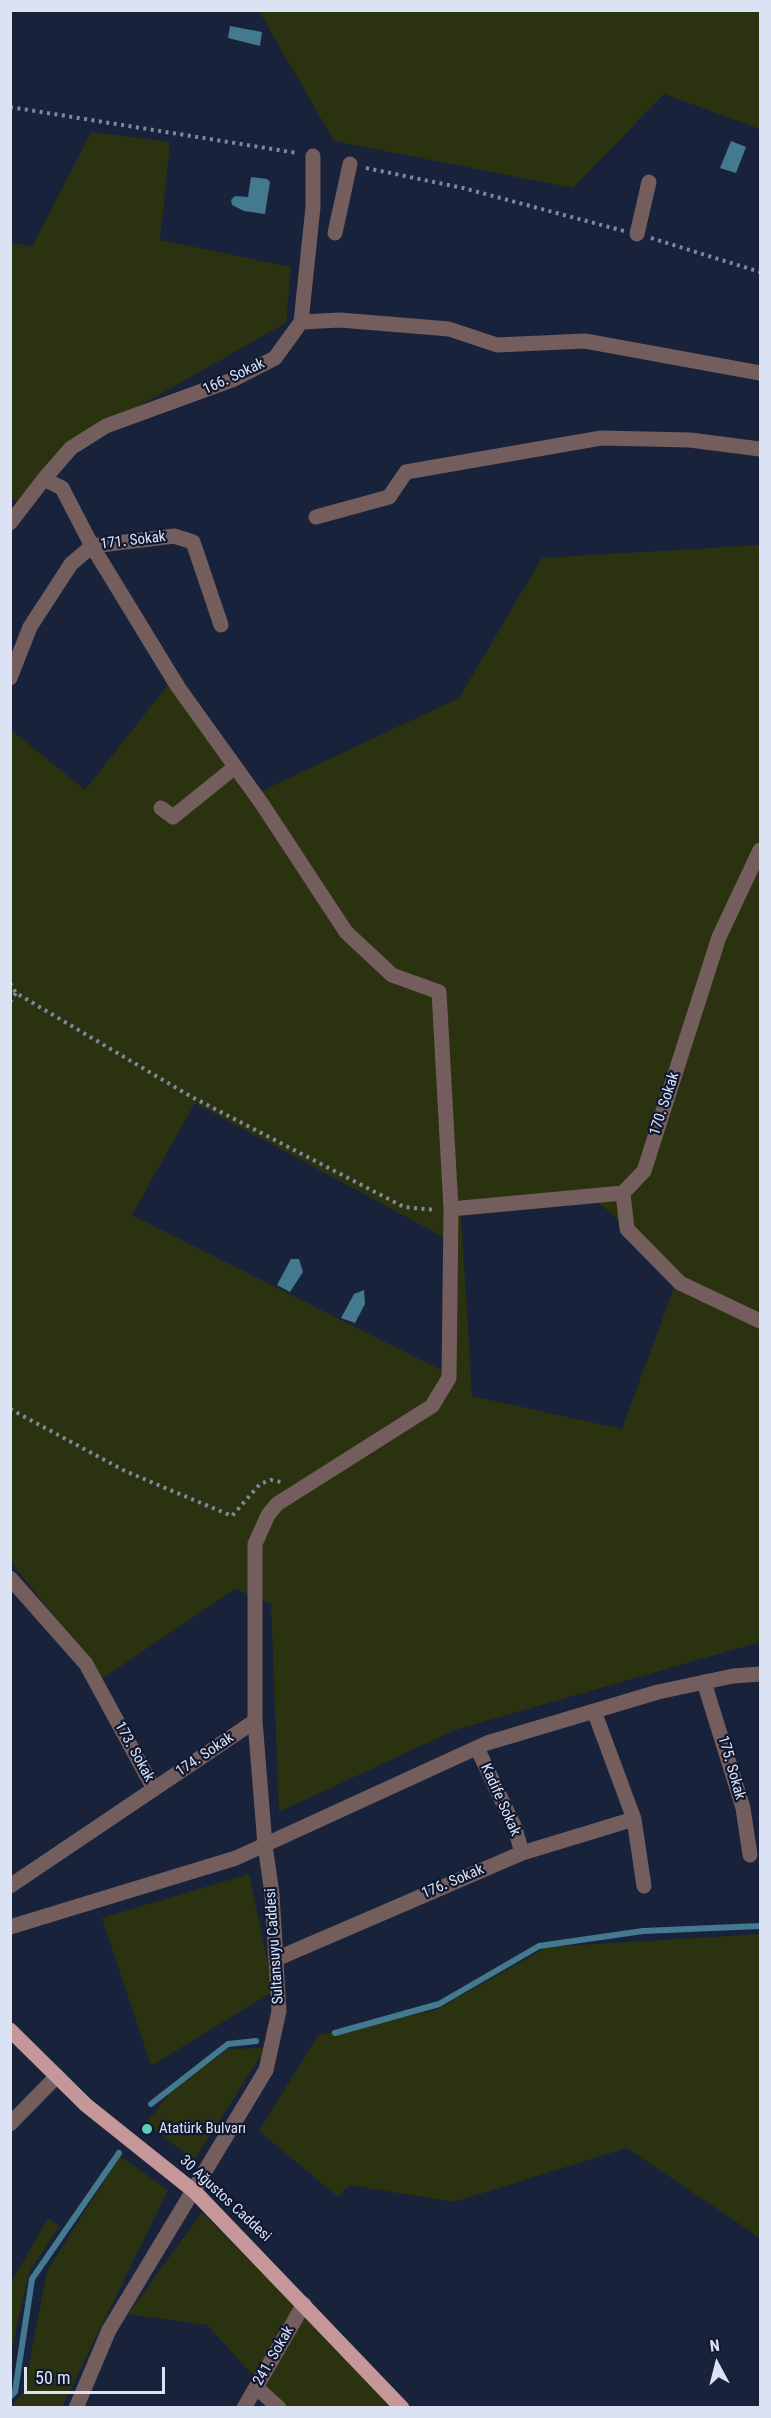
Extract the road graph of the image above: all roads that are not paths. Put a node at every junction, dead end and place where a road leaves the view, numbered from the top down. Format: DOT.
graph roads {
  1 [pos="313,156"];
  2 [pos="350,164"];
  3 [pos="649,182"];
  4 [pos="335,233"];
  5 [pos="637,234"];
  6 [pos="301,322"];
  7 [pos="760,373"];
  8 [pos="760,449"];
  9 [pos="44,479"];
  10 [pos="316,518"];
  11 [pos="10,523"];
  12 [pos="92,546"];
  13 [pos="221,625"];
  14 [pos="10,678"];
  15 [pos="236,767"];
  16 [pos="161,808"];
  17 [pos="760,849"];
  18 [pos="622,1193"];
  19 [pos="451,1209"];
  20 [pos="760,1322"];
  21 [pos="10,1578"];
  22 [pos="760,1674"];
  23 [pos="704,1682"];
  24 [pos="594,1711"];
  25 [pos="255,1721"];
  26 [pos="477,1748"];
  27 [pos="154,1789"];
  28 [pos="634,1819"];
  29 [pos="266,1845"];
  30 [pos="522,1853"];
  31 [pos="750,1855"];
  32 [pos="10,1886"];
  33 [pos="644,1886"];
  34 [pos="10,1926"];
  35 [pos="276,1959"];
  36 [pos="10,2030"];
  37 [pos="57,2076"];
  38 [pos="10,2124"];
  39 [pos="195,2192"];
  40 [pos="304,2304"];
  41 [pos="256,2386"];
  42 [pos="76,2408"];
  43 [pos="244,2408"];
  44 [pos="279,2408"];
  45 [pos="402,2408"];
  1 -- 6 [label="street, 166. Sokak"];
  2 -- 4 [label="street"];
  3 -- 5 [label="street"];
  6 -- 7 [label="street"];
  6 -- 9 [label="street, 166. Sokak"];
  8 -- 10 [label="street"];
  9 -- 11 [label="street, 166. Sokak"];
  9 -- 12 [label="street"];
  12 -- 13 [label="street, 171. Sokak"];
  12 -- 14 [label="street"];
  12 -- 15 [label="street"];
  15 -- 16 [label="street"];
  15 -- 19 [label="street, Sultansuyu Caddesi"];
  17 -- 18 [label="street, 170. Sokak"];
  18 -- 19 [label="street"];
  18 -- 20 [label="street"];
  19 -- 25 [label="street, Sultansuyu Caddesi"];
  21 -- 27 [label="street, 173. Sokak"];
  22 -- 23 [label="street"];
  23 -- 24 [label="street"];
  23 -- 31 [label="street, 175. Sokak"];
  24 -- 26 [label="street"];
  24 -- 28 [label="street"];
  25 -- 27 [label="street, 174. Sokak"];
  25 -- 29 [label="street, Sultansuyu Caddesi"];
  26 -- 29 [label="street"];
  26 -- 30 [label="street, Kadife Sokak"];
  27 -- 32 [label="street, 173. Sokak"];
  28 -- 30 [label="street, 176. Sokak"];
  28 -- 33 [label="street"];
  29 -- 34 [label="street"];
  29 -- 35 [label="street, Sultansuyu Caddesi"];
  30 -- 35 [label="street, 176. Sokak"];
  35 -- 39 [label="street, Sultansuyu Caddesi"];
  36 -- 37 [label="main road, 30 Ağustos Caddesi"];
  37 -- 38 [label="street"];
  37 -- 39 [label="main road, 30 Ağustos Caddesi"];
  39 -- 40 [label="main road, 30 Ağustos Caddesi"];
  39 -- 42 [label="street, Sultansuyu Caddesi"];
  40 -- 41 [label="street, 241. Sokak"];
  40 -- 45 [label="main road, 30 Ağustos Caddesi"];
  41 -- 43 [label="street, 241. Sokak"];
  41 -- 44 [label="street"];
}
